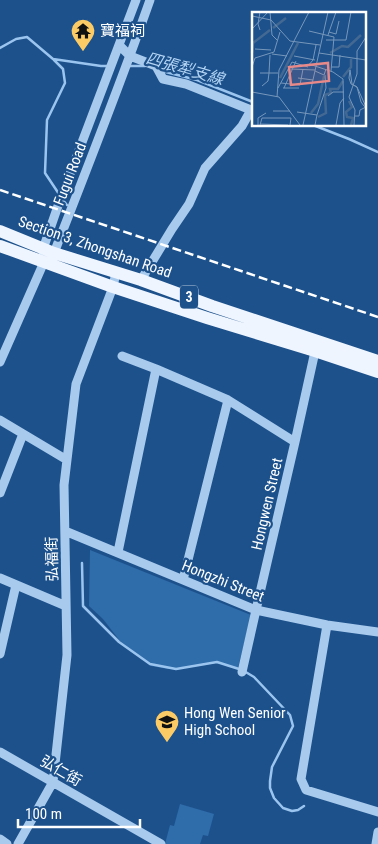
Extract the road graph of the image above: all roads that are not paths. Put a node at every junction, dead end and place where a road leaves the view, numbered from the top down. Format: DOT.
graph roads {
  1 [pos="136,0"];
  2 [pos="150,0"];
  3 [pos="119,45"];
  4 [pos="130,56"];
  5 [pos="0,231"];
  6 [pos="0,246"];
  7 [pos="47,255"];
  8 [pos="116,272"];
  9 [pos="141,280"];
  10 [pos="113,287"];
  11 [pos="316,346"];
  12 [pos="122,356"];
  13 [pos="378,361"];
  14 [pos="0,362"];
  15 [pos="156,369"];
  16 [pos="378,372"];
  17 [pos="228,400"];
  18 [pos="0,420"];
  19 [pos="23,434"];
  20 [pos="296,442"];
  21 [pos="67,460"];
  22 [pos="0,493"];
  23 [pos="65,531"];
  24 [pos="118,552"];
  25 [pos="0,578"];
  26 [pos="183,580"];
  27 [pos="16,585"];
  28 [pos="66,606"];
  29 [pos="256,610"];
  30 [pos="327,625"];
  31 [pos="378,632"];
  32 [pos="0,654"];
  33 [pos="242,672"];
  34 [pos="0,752"];
  35 [pos="53,782"];
  36 [pos="378,812"];
  37 [pos="378,832"];
  38 [pos="0,839"];
  39 [pos="7,844"];
  40 [pos="18,844"];
  41 [pos="161,844"];
  42 [pos="376,844"];
  1 -- 3 [label="street, Fugui Road"];
  2 -- 4 [label="street, Fugui Road"];
  3 -- 4 [label="street"];
  3 -- 7 [label="street, Fugui Road"];
  4 -- 7 [label="street, Fugui Road"];
  4 -- 9 [label="street"];
  5 -- 7 [label="main road, Section 3, Zhongshan Road / 3"];
  6 -- 7 [label="main road, Section 3, Zhongshan Road / 3"];
  7 -- 8 [label="main road, Section 3, Zhongshan Road / 3"];
  7 -- 10 [label="main road, Section 3, Zhongshan Road / 3"];
  7 -- 14 [label="street"];
  8 -- 9 [label="main road, Section 3, Zhongshan Road / 3"];
  8 -- 10 [label="street, 弘福街"];
  9 -- 11 [label="main road, Section 3, Zhongshan Road / 3"];
  10 -- 11 [label="main road, Section 3, Zhongshan Road / 3"];
  10 -- 21 [label="street, 弘福街"];
  11 -- 13 [label="main road, Section 3, Zhongshan Road / 3"];
  11 -- 16 [label="main road, Section 3, Zhongshan Road / 3"];
  11 -- 20 [label="street, Hongwen Street"];
  12 -- 15 [label="street"];
  15 -- 17 [label="street"];
  15 -- 24 [label="street"];
  17 -- 20 [label="street"];
  17 -- 26 [label="street"];
  18 -- 19 [label="street"];
  19 -- 21 [label="street"];
  19 -- 22 [label="street"];
  20 -- 29 [label="street, Hongwen Street"];
  21 -- 23 [label="street, 弘福街"];
  23 -- 24 [label="street, Hongzhi Street"];
  23 -- 28 [label="street, 弘福街"];
  24 -- 26 [label="street, Hongzhi Street"];
  25 -- 27 [label="street"];
  26 -- 29 [label="street, Hongzhi Street"];
  27 -- 28 [label="street"];
  27 -- 32 [label="street"];
  28 -- 35 [label="street, 弘福街"];
  29 -- 30 [label="street, Hongzhi Street"];
  29 -- 33 [label="street, Hongwen Street"];
  30 -- 31 [label="street, Hongzhi Street"];
  30 -- 36 [label="street"];
  34 -- 35 [label="street, 弘仁街"];
  35 -- 40 [label="street, 弘福街"];
  35 -- 41 [label="street, 弘仁街"];
  37 -- 42 [label="street"];
  38 -- 39 [label="street"];
}
